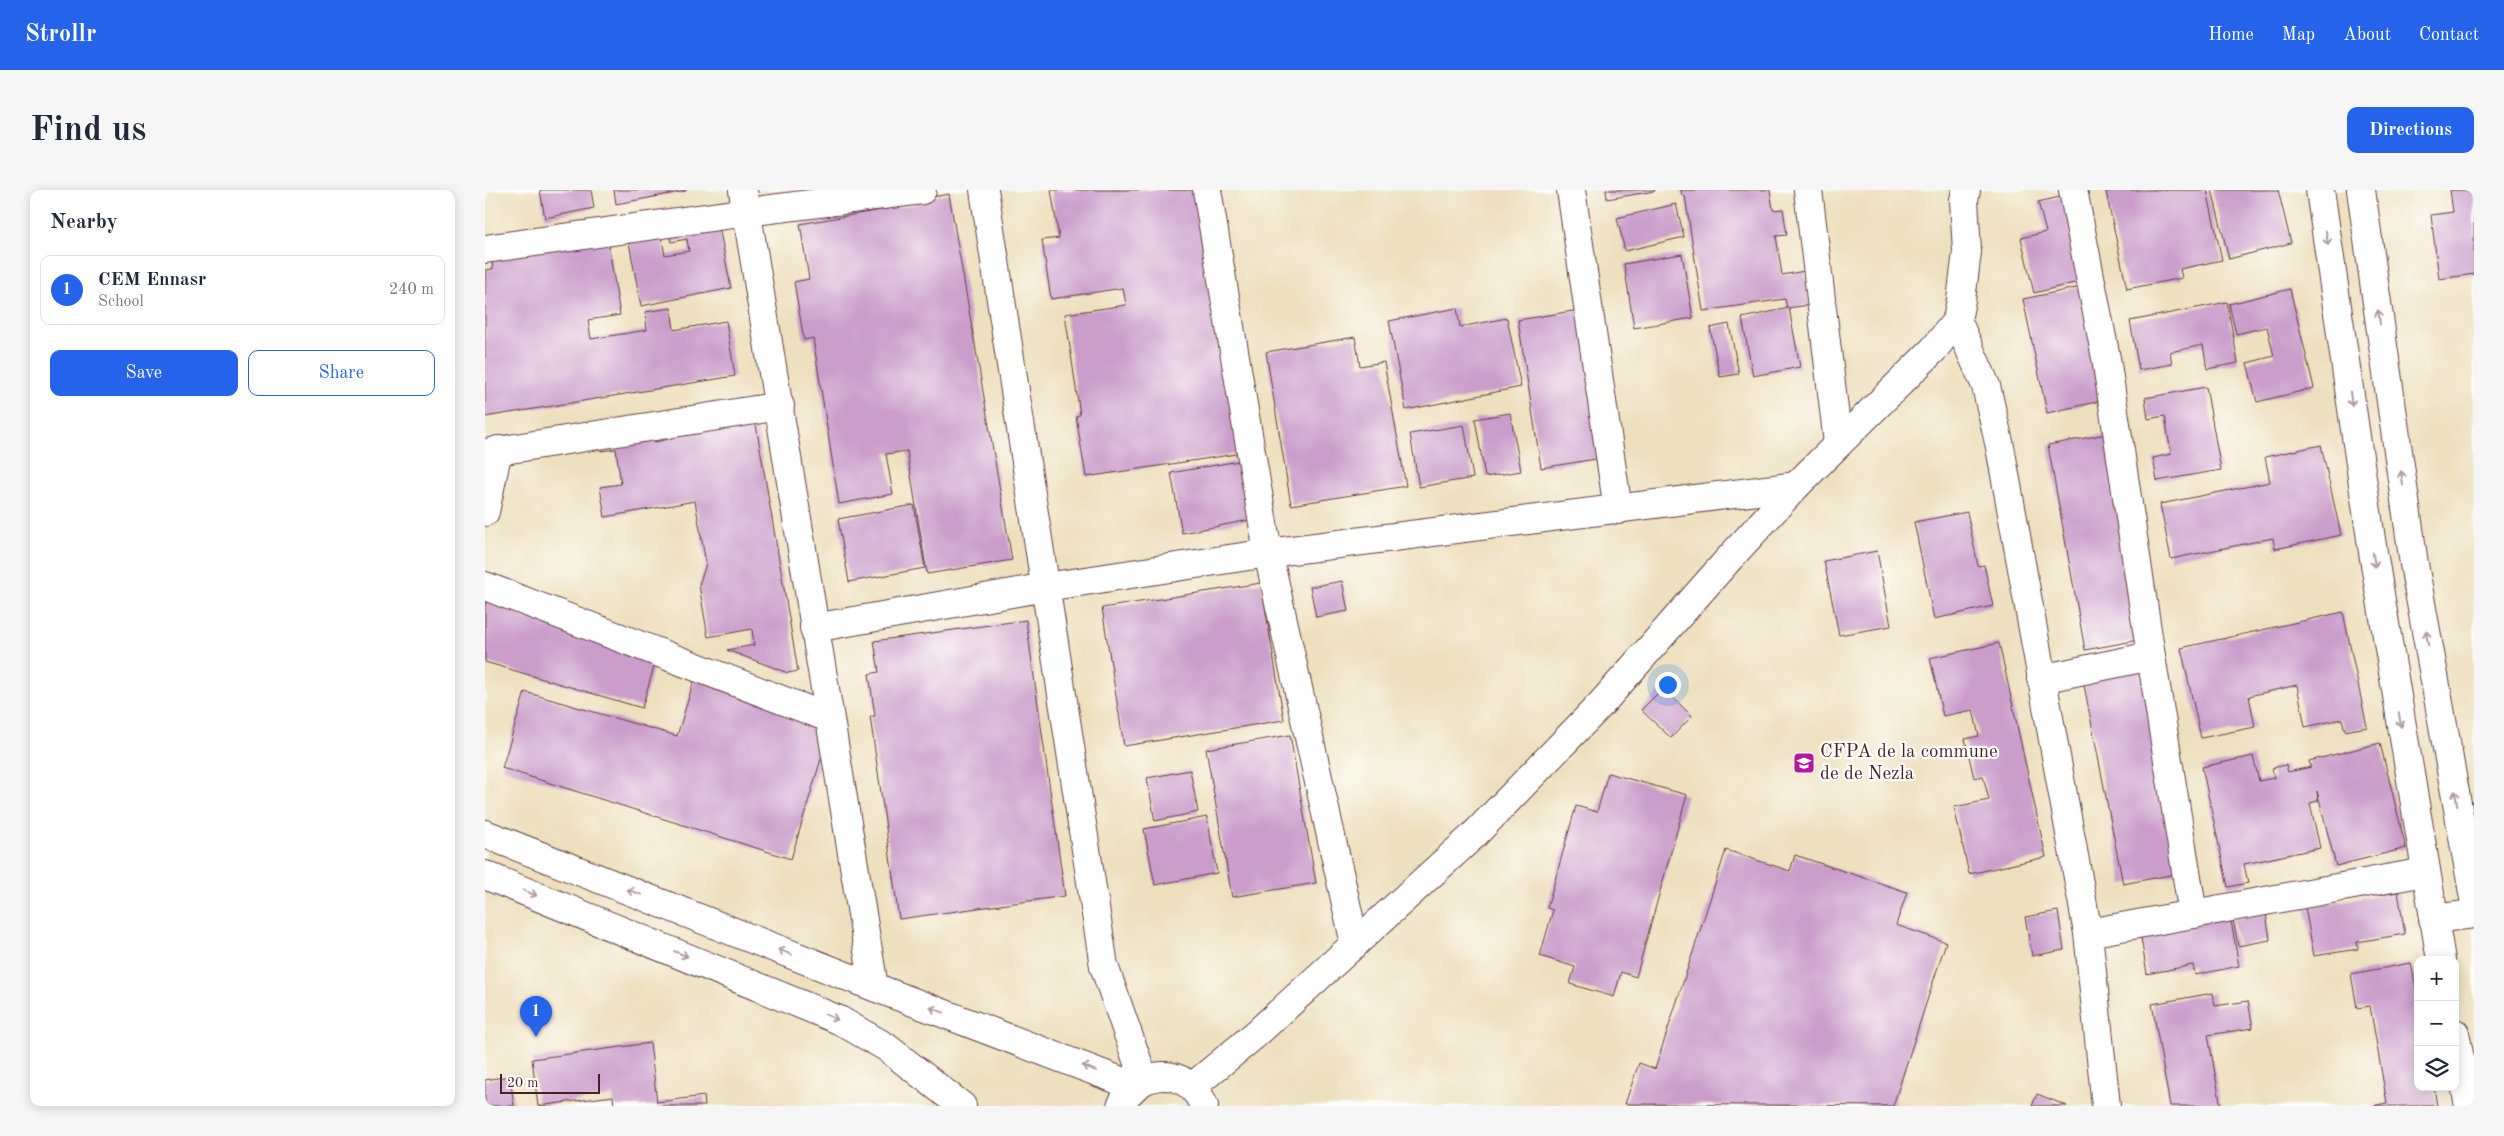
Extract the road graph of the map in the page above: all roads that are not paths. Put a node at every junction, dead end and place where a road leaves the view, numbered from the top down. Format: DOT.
graph roads {
  1 [pos="922,190"];
  2 [pos="984,190"];
  3 [pos="1207,190"];
  4 [pos="1571,190"];
  5 [pos="1808,190"];
  6 [pos="1966,190"];
  7 [pos="2073,190"];
  8 [pos="2320,190"];
  9 [pos="2361,190"];
  10 [pos="745,201"];
  11 [pos="485,249"];
  12 [pos="1957,320"];
  13 [pos="780,406"];
  14 [pos="1838,443"];
  15 [pos="491,451"];
  16 [pos="1796,486"];
  17 [pos="1618,510"];
  18 [pos="485,512"];
  19 [pos="1268,553"];
  20 [pos="485,586"];
  21 [pos="1046,587"];
  22 [pos="814,628"];
  23 [pos="2151,656"];
  24 [pos="2041,679"];
  25 [pos="829,718"];
  26 [pos="485,834"];
  27 [pos="2425,872"];
  28 [pos="489,878"];
  29 [pos="2474,898"];
  30 [pos="2193,914"];
  31 [pos="2474,914"];
  32 [pos="2433,919"];
  33 [pos="2087,934"];
  34 [pos="1355,944"];
  35 [pos="2440,956"];
  36 [pos="874,987"];
  37 [pos="2457,1046"];
  38 [pos="1133,1091"];
  39 [pos="1198,1096"];
  40 [pos="962,1106"];
  41 [pos="2105,1106"];
  42 [pos="2469,1106"];
  1 -- 10 [label="street"];
  2 -- 21 [label="street"];
  3 -- 19 [label="street"];
  4 -- 17 [label="street"];
  5 -- 14 [label="street"];
  6 -- 12 [label="street"];
  7 -- 23 [label="street"];
  8 -- 27 [label="street, one-way"];
  29 -- 9 [label="street, one-way"];
  10 -- 11 [label="street"];
  10 -- 13 [label="street"];
  12 -- 14 [label="street"];
  12 -- 24 [label="street"];
  13 -- 15 [label="street"];
  13 -- 22 [label="street"];
  14 -- 16 [label="street"];
  15 -- 18 [label="street"];
  16 -- 17 [label="street"];
  16 -- 34 [label="street"];
  17 -- 19 [label="street"];
  19 -- 21 [label="street"];
  19 -- 34 [label="street"];
  20 -- 25 [label="street"];
  21 -- 22 [label="street"];
  21 -- 38 [label="street"];
  22 -- 25 [label="street"];
  23 -- 24 [label="street"];
  23 -- 30 [label="street"];
  24 -- 33 [label="street"];
  25 -- 36 [label="street"];
  36 -- 26 [label="street, one-way"];
  27 -- 30 [label="street"];
  27 -- 32 [label="street"];
  28 -- 40 [label="street, one-way"];
  30 -- 33 [label="street"];
  31 -- 32 [label="street"];
  32 -- 35 [label="street"];
  33 -- 41 [label="street"];
  34 -- 39 [label="street"];
  38 -- 36 [label="street, one-way"];
  37 -- 42 [label="street"];
  38 -- 39 [label="street"];
}
